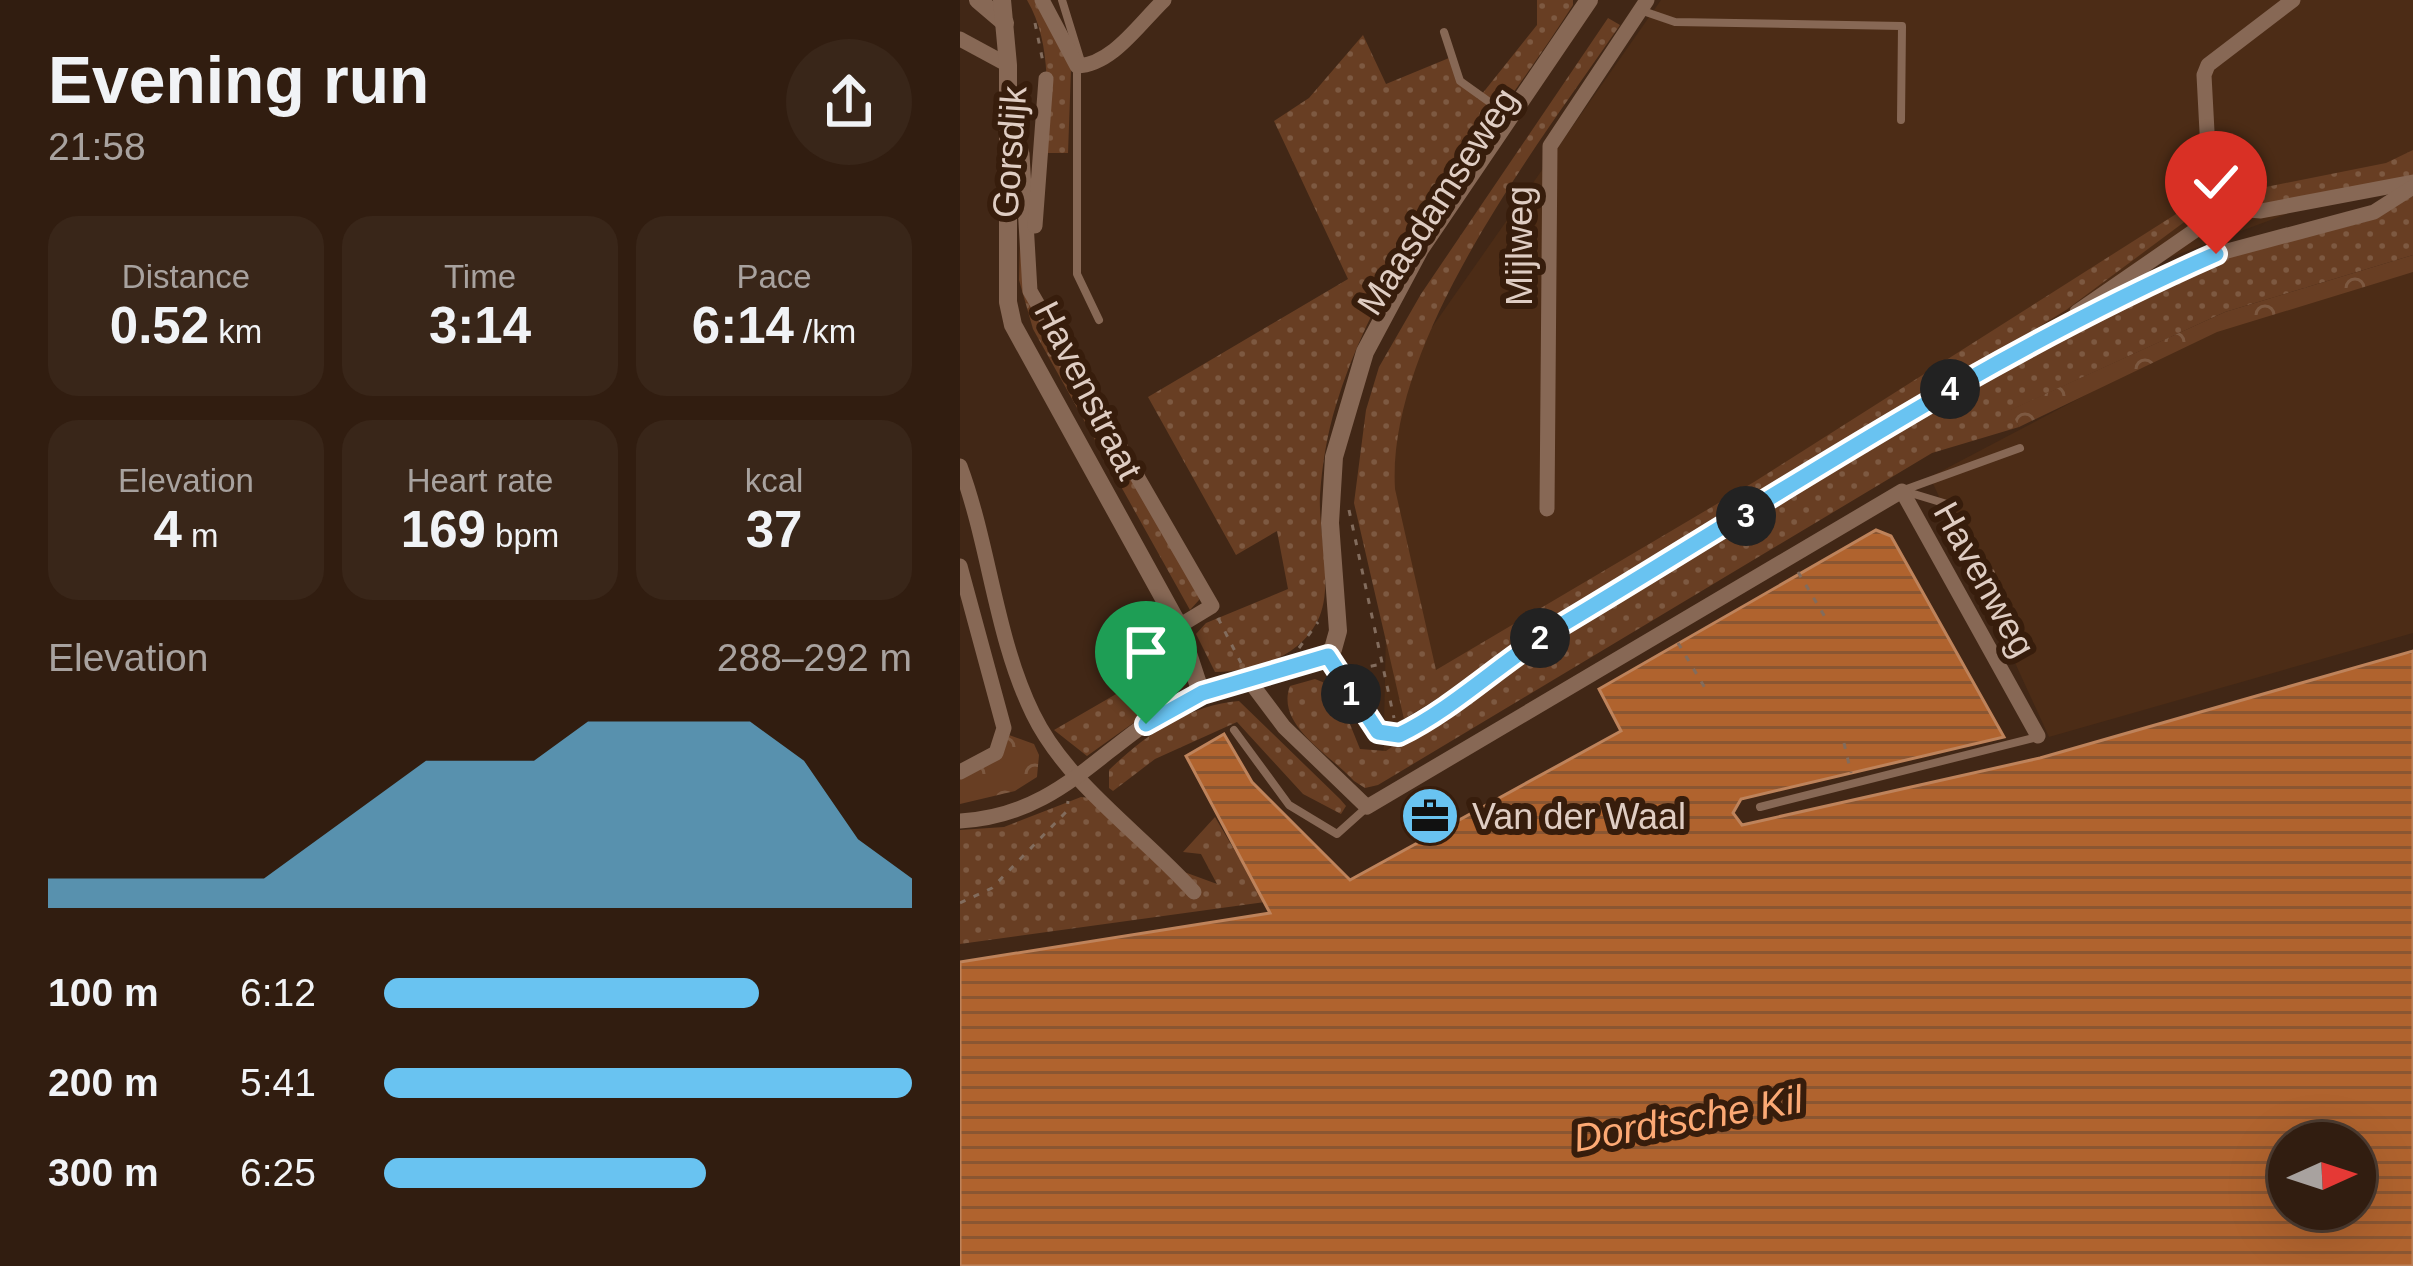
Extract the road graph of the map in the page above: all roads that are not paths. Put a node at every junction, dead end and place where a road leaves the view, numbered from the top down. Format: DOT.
graph roads {
  1 [pos="978,0"];
  2 [pos="1002,0"];
  3 [pos="1042,0"];
  4 [pos="1061,0"];
  5 [pos="1164,0"];
  6 [pos="1589,0"];
  7 [pos="1623,0"];
  8 [pos="2293,0"];
  9 [pos="1643,5"];
  10 [pos="1005,23"];
  11 [pos="1444,32"];
  12 [pos="960,39"];
  13 [pos="1008,65"];
  14 [pos="1079,66"];
  15 [pos="1046,80"];
  16 [pos="1009,108"];
  17 [pos="1510,116"];
  18 [pos="1901,120"];
  19 [pos="2413,185"];
  20 [pos="2211,207"];
  21 [pos="1030,291"];
  22 [pos="1099,320"];
  23 [pos="2061,325"];
  24 [pos="2020,448"];
  25 [pos="960,466"];
  26 [pos="1902,491"];
  27 [pos="1547,509"];
  28 [pos="960,566"];
  29 [pos="1991,573"];
  30 [pos="1179,626"];
  31 [pos="1333,664"];
  32 [pos="1249,679"];
  33 [pos="1202,693"];
  34 [pos="1234,730"];
  35 [pos="2038,736"];
  36 [pos="960,772"];
  37 [pos="1074,783"];
  38 [pos="1367,807"];
  39 [pos="1760,807"];
  40 [pos="960,821"];
  41 [pos="1194,892"];
  1 -- 10 [label="street"];
  2 -- 10 [label="street, Havenstraat"];
  3 -- 14 [label="street"];
  4 -- 14 [label="lane"];
  5 -- 14 [label="street"];
  6 -- 17 [label="street, Maasdamseweg"];
  7 -- 9 [label="street"];
  8 -- 20 [label="street"];
  9 -- 18 [label="lane"];
  9 -- 27 [label="street, Mijlweg"];
  10 -- 13 [label="street, Havenstraat"];
  11 -- 17 [label="lane"];
  12 -- 13 [label="street"];
  13 -- 16 [label="street, Havenstraat"];
  14 -- 22 [label="lane"];
  15 -- 21 [label="street, Gorsdijk"];
  16 -- 21 [label="street, Gorsdijk"];
  16 -- 30 [label="street, Havenstraat"];
  17 -- 31 [label="street, Maasdamseweg"];
  19 -- 20 [label="street"];
  19 -- 23 [label="street"];
  20 -- 23 [label="street"];
  21 -- 30 [label="street, Gorsdijk"];
  23 -- 31 [label="street"];
  24 -- 26 [label="lane"];
  25 -- 37 [label="street"];
  26 -- 29 [label="lane"];
  26 -- 35 [label="street, Havenweg"];
  26 -- 38 [label="street, Havenweg"];
  28 -- 36 [label="street"];
  30 -- 33 [label="street, Havenstraat"];
  31 -- 32 [label="street"];
  32 -- 33 [label="street"];
  32 -- 38 [label="street"];
  33 -- 37 [label="street"];
  34 -- 38 [label="lane, Havenweg"];
  35 -- 39 [label="lane"];
  37 -- 40 [label="street"];
  37 -- 41 [label="street"];
}
